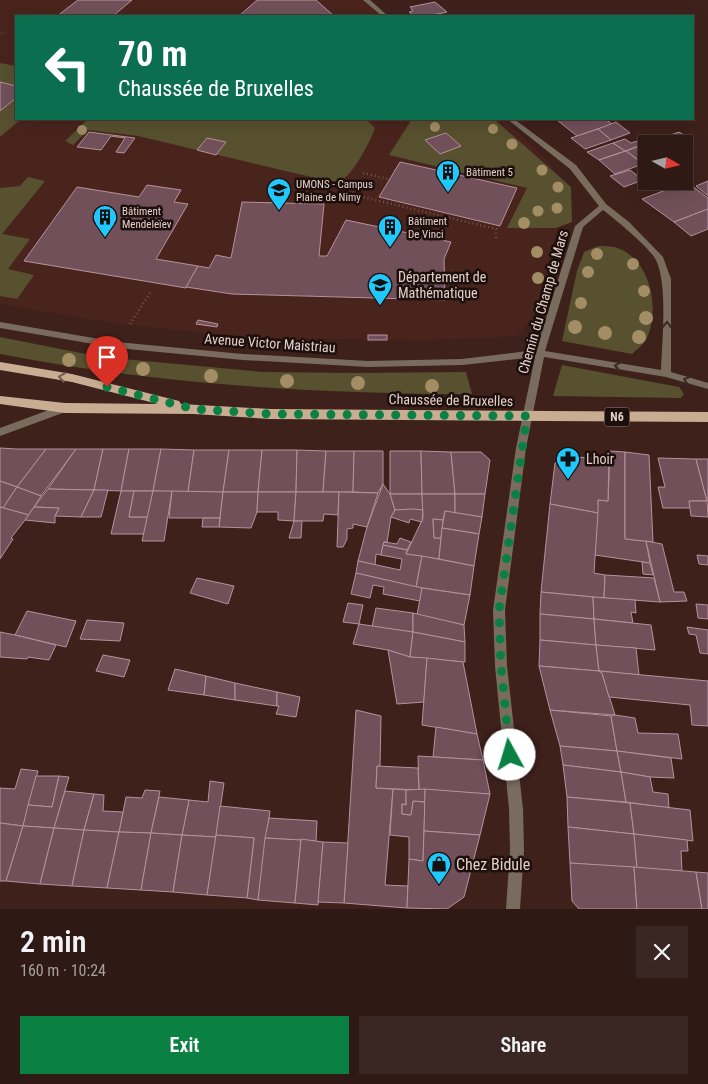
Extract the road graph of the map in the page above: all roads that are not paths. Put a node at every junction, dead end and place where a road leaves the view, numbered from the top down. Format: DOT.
graph roads {
  1 [pos="366,0"];
  2 [pos="384,15"];
  3 [pos="511,120"];
  4 [pos="603,206"];
  5 [pos="0,325"];
  6 [pos="540,353"];
  7 [pos="0,366"];
  8 [pos="666,374"];
  9 [pos="708,386"];
  10 [pos="0,400"];
  11 [pos="65,408"];
  12 [pos="194,409"];
  13 [pos="527,416"];
  14 [pos="708,417"];
  15 [pos="0,432"];
  16 [pos="513,909"];
  1 -- 2 [label="street"];
  3 -- 4 [label="street"];
  4 -- 6 [label="street, Chemin du Champ de Mars"];
  8 -- 4 [label="street, one-way"];
  5 -- 6 [label="street, Avenue Victor Maistriau"];
  8 -- 6 [label="street, one-way"];
  6 -- 13 [label="street, Chemin du Champ de Mars"];
  12 -- 7 [label="main road, N6, one-way"];
  9 -- 8 [label="street, one-way"];
  10 -- 11 [label="main road, N6"];
  11 -- 12 [label="main road, N6"];
  11 -- 15 [label="street"];
  12 -- 13 [label="main road, Chaussée de Bruxelles / N6"];
  13 -- 14 [label="main road, Chaussée de Bruxelles / N6"];
  13 -- 16 [label="street, Chemin du Champ de Mars"];
}
